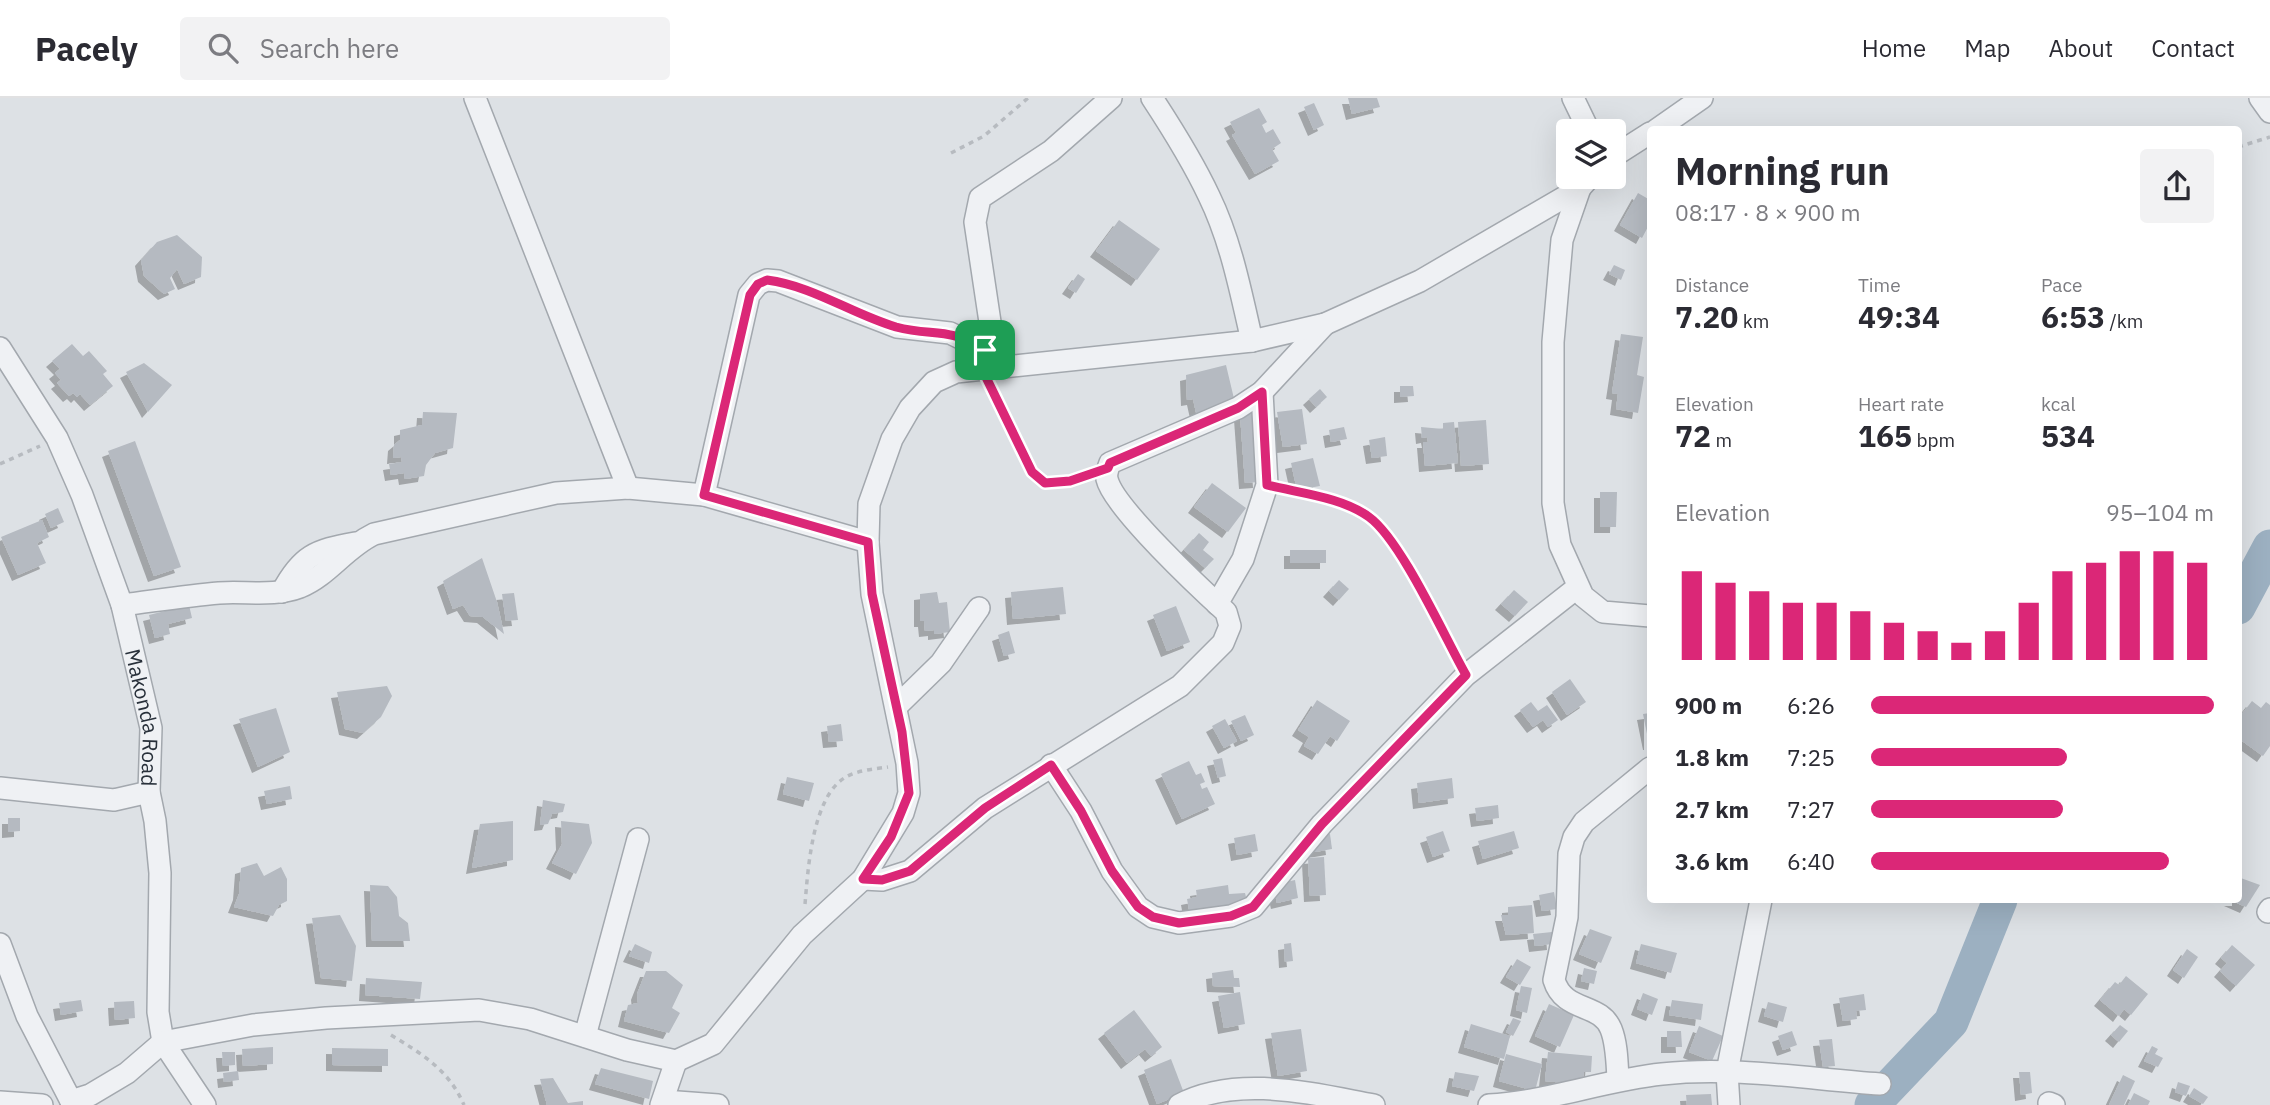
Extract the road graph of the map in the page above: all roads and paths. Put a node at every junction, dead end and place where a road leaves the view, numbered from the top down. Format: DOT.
graph roads {
  1 [pos="475,98"];
  2 [pos="1028,98"];
  3 [pos="1111,98"];
  4 [pos="1152,98"];
  5 [pos="1573,98"];
  6 [pos="1702,98"];
  7 [pos="2260,98"];
  8 [pos="2270,112"];
  9 [pos="1583,119"];
  10 [pos="1662,126"];
  11 [pos="1647,135"];
  12 [pos="2270,137"];
  13 [pos="2242,146"];
  14 [pos="1626,148"];
  15 [pos="951,153"];
  16 [pos="1575,189"];
  17 [pos="1583,189"];
  18 [pos="1325,324"];
  19 [pos="1252,341"];
  20 [pos="0,348"];
  21 [pos="984,360"];
  22 [pos="1262,392"];
  23 [pos="57,438"];
  24 [pos="0,464"];
  25 [pos="1108,468"];
  26 [pos="1267,485"];
  27 [pos="628,488"];
  28 [pos="704,495"];
  29 [pos="868,542"];
  30 [pos="1578,587"];
  31 [pos="1217,604"];
  32 [pos="122,605"];
  33 [pos="979,608"];
  34 [pos="1647,616"];
  35 [pos="1466,675"];
  36 [pos="897,706"];
  37 [pos="907,763"];
  38 [pos="1051,765"];
  39 [pos="1647,770"];
  40 [pos="0,788"];
  41 [pos="149,792"];
  42 [pos="638,839"];
  43 [pos="863,879"];
  44 [pos="1760,903"];
  45 [pos="802,935"];
  46 [pos="0,944"];
  47 [pos="362,1018"];
  48 [pos="585,1036"];
  49 [pos="163,1042"];
  50 [pos="676,1061"];
  51 [pos="1727,1072"];
  52 [pos="1618,1079"];
  53 [pos="1880,1084"];
  54 [pos="0,1102"];
  55 [pos="72,1103"];
  56 [pos="663,1103"];
  57 [pos="42,1105"];
  58 [pos="205,1105"];
  59 [pos="464,1105"];
  60 [pos="718,1105"];
  61 [pos="1179,1105"];
  62 [pos="1374,1105"];
  63 [pos="1489,1105"];
  64 [pos="1501,1105"];
  65 [pos="1729,1105"];
  1 -- 27 [label="street"];
  2 -- 15 [label="path"];
  3 -- 21 [label="street"];
  4 -- 19 [label="street"];
  5 -- 9 [label="street"];
  6 -- 10 [label="street"];
  7 -- 8 [label="street"];
  11 -- 14 [label="street"];
  12 -- 13 [label="path"];
  16 -- 18 [label="street"];
  17 -- 30 [label="street"];
  18 -- 19 [label="street"];
  18 -- 22 [label="street"];
  19 -- 21 [label="street"];
  20 -- 23 [label="street, Makonda Road"];
  21 -- 25 [label="path"];
  21 -- 28 [label="street"];
  21 -- 29 [label="street"];
  22 -- 25 [label="street"];
  22 -- 26 [label="street"];
  23 -- 24 [label="path"];
  23 -- 32 [label="street, Makonda Road"];
  25 -- 31 [label="street"];
  26 -- 31 [label="street"];
  26 -- 35 [label="path"];
  27 -- 28 [label="street"];
  27 -- 32 [label="street"];
  28 -- 29 [label="street"];
  29 -- 36 [label="street"];
  30 -- 34 [label="street"];
  30 -- 35 [label="street"];
  31 -- 38 [label="street"];
  32 -- 41 [label="street, Makonda Road"];
  33 -- 36 [label="street"];
  35 -- 38 [label="street"];
  36 -- 37 [label="street"];
  37 -- 43 [label="street"];
  37 -- 45 [label="path"];
  38 -- 43 [label="street"];
  39 -- 52 [label="street"];
  40 -- 41 [label="street"];
  41 -- 49 [label="street, Makonda Road"];
  42 -- 48 [label="street"];
  43 -- 45 [label="street"];
  44 -- 51 [label="street"];
  45 -- 50 [label="street"];
  46 -- 55 [label="street"];
  47 -- 48 [label="street"];
  47 -- 49 [label="street"];
  47 -- 59 [label="path"];
  48 -- 50 [label="street"];
  49 -- 55 [label="street"];
  49 -- 58 [label="street, Makonda Road"];
  50 -- 56 [label="street"];
  51 -- 52 [label="street"];
  51 -- 53 [label="street"];
  51 -- 65 [label="street"];
  52 -- 64 [label="street"];
  54 -- 57 [label="street"];
  56 -- 60 [label="street"];
  61 -- 62 [label="street"];
  63 -- 64 [label="street"];
}
